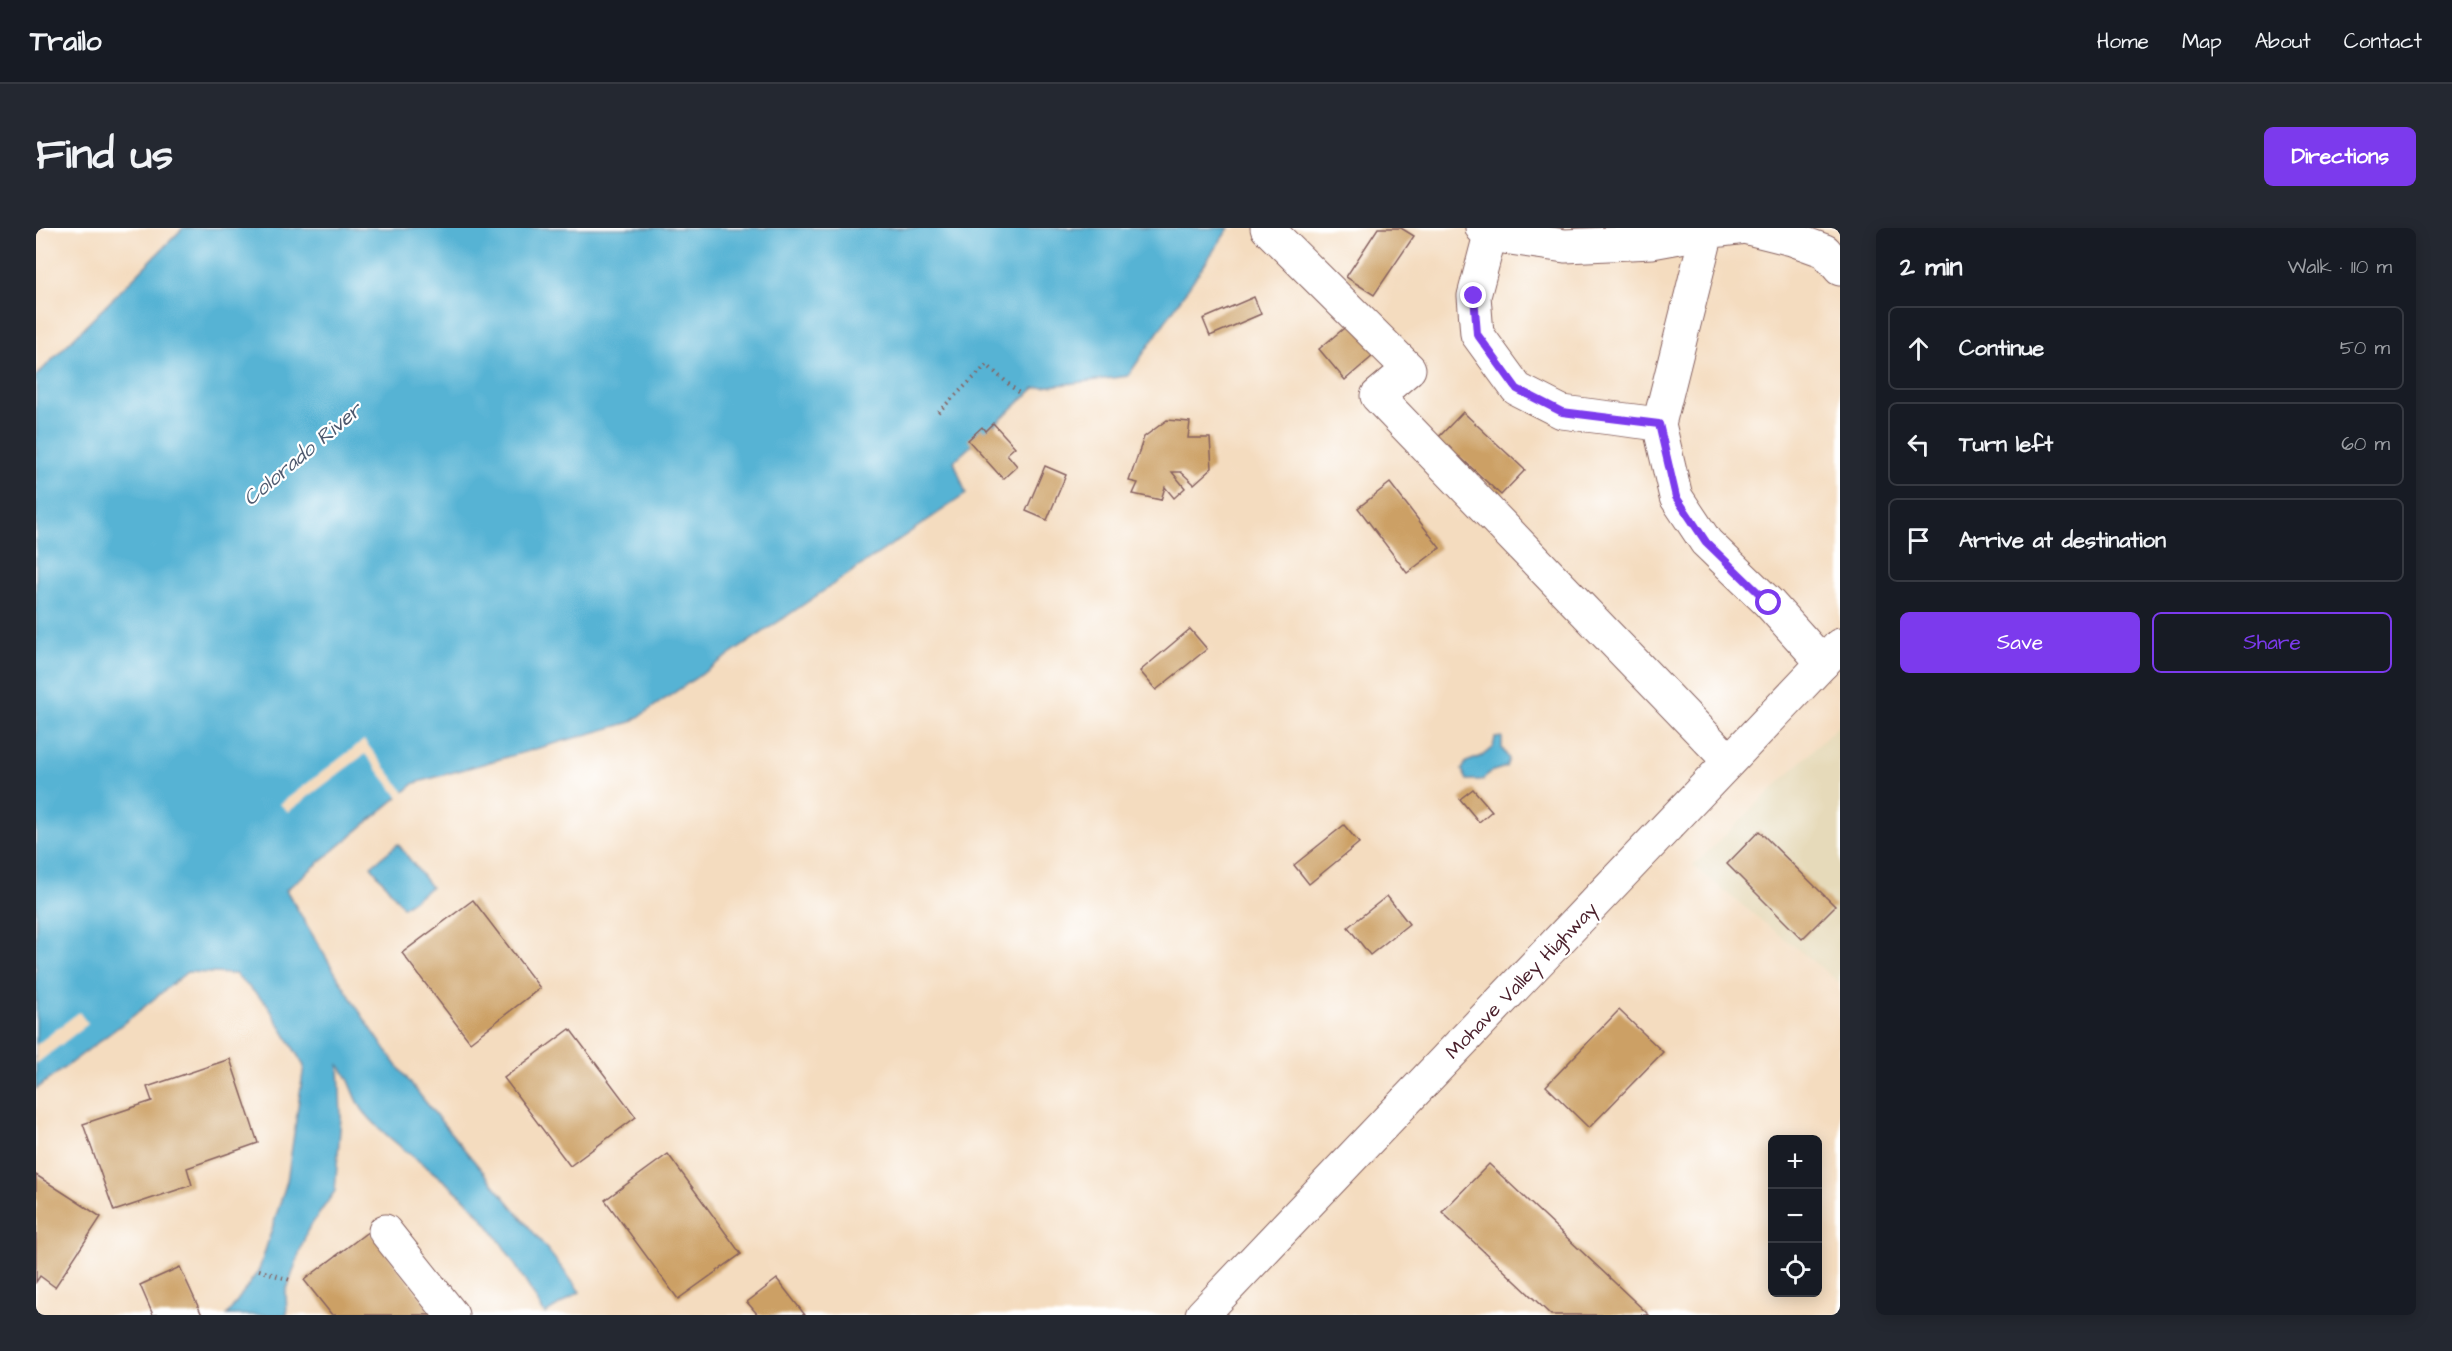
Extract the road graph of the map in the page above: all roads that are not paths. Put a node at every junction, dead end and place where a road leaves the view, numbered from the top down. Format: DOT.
graph roads {
  1 [pos="1267,228"];
  2 [pos="1739,228"];
  3 [pos="1748,228"];
  4 [pos="1486,231"];
  5 [pos="1707,232"];
  6 [pos="1840,269"];
  7 [pos="1659,424"];
  8 [pos="1832,654"];
  9 [pos="1730,761"];
  10 [pos="385,1231"];
  11 [pos="452,1315"];
  12 [pos="1202,1315"];
  1 -- 9 [label="main road"];
  2 -- 5 [label="main road"];
  3 -- 6 [label="main road"];
  4 -- 5 [label="main road"];
  4 -- 7 [label="main road"];
  5 -- 7 [label="main road"];
  7 -- 8 [label="main road"];
  8 -- 9 [label="main road, Mohave Valley Highway"];
  9 -- 12 [label="main road, Mohave Valley Highway"];
  10 -- 11 [label="main road"];
}
